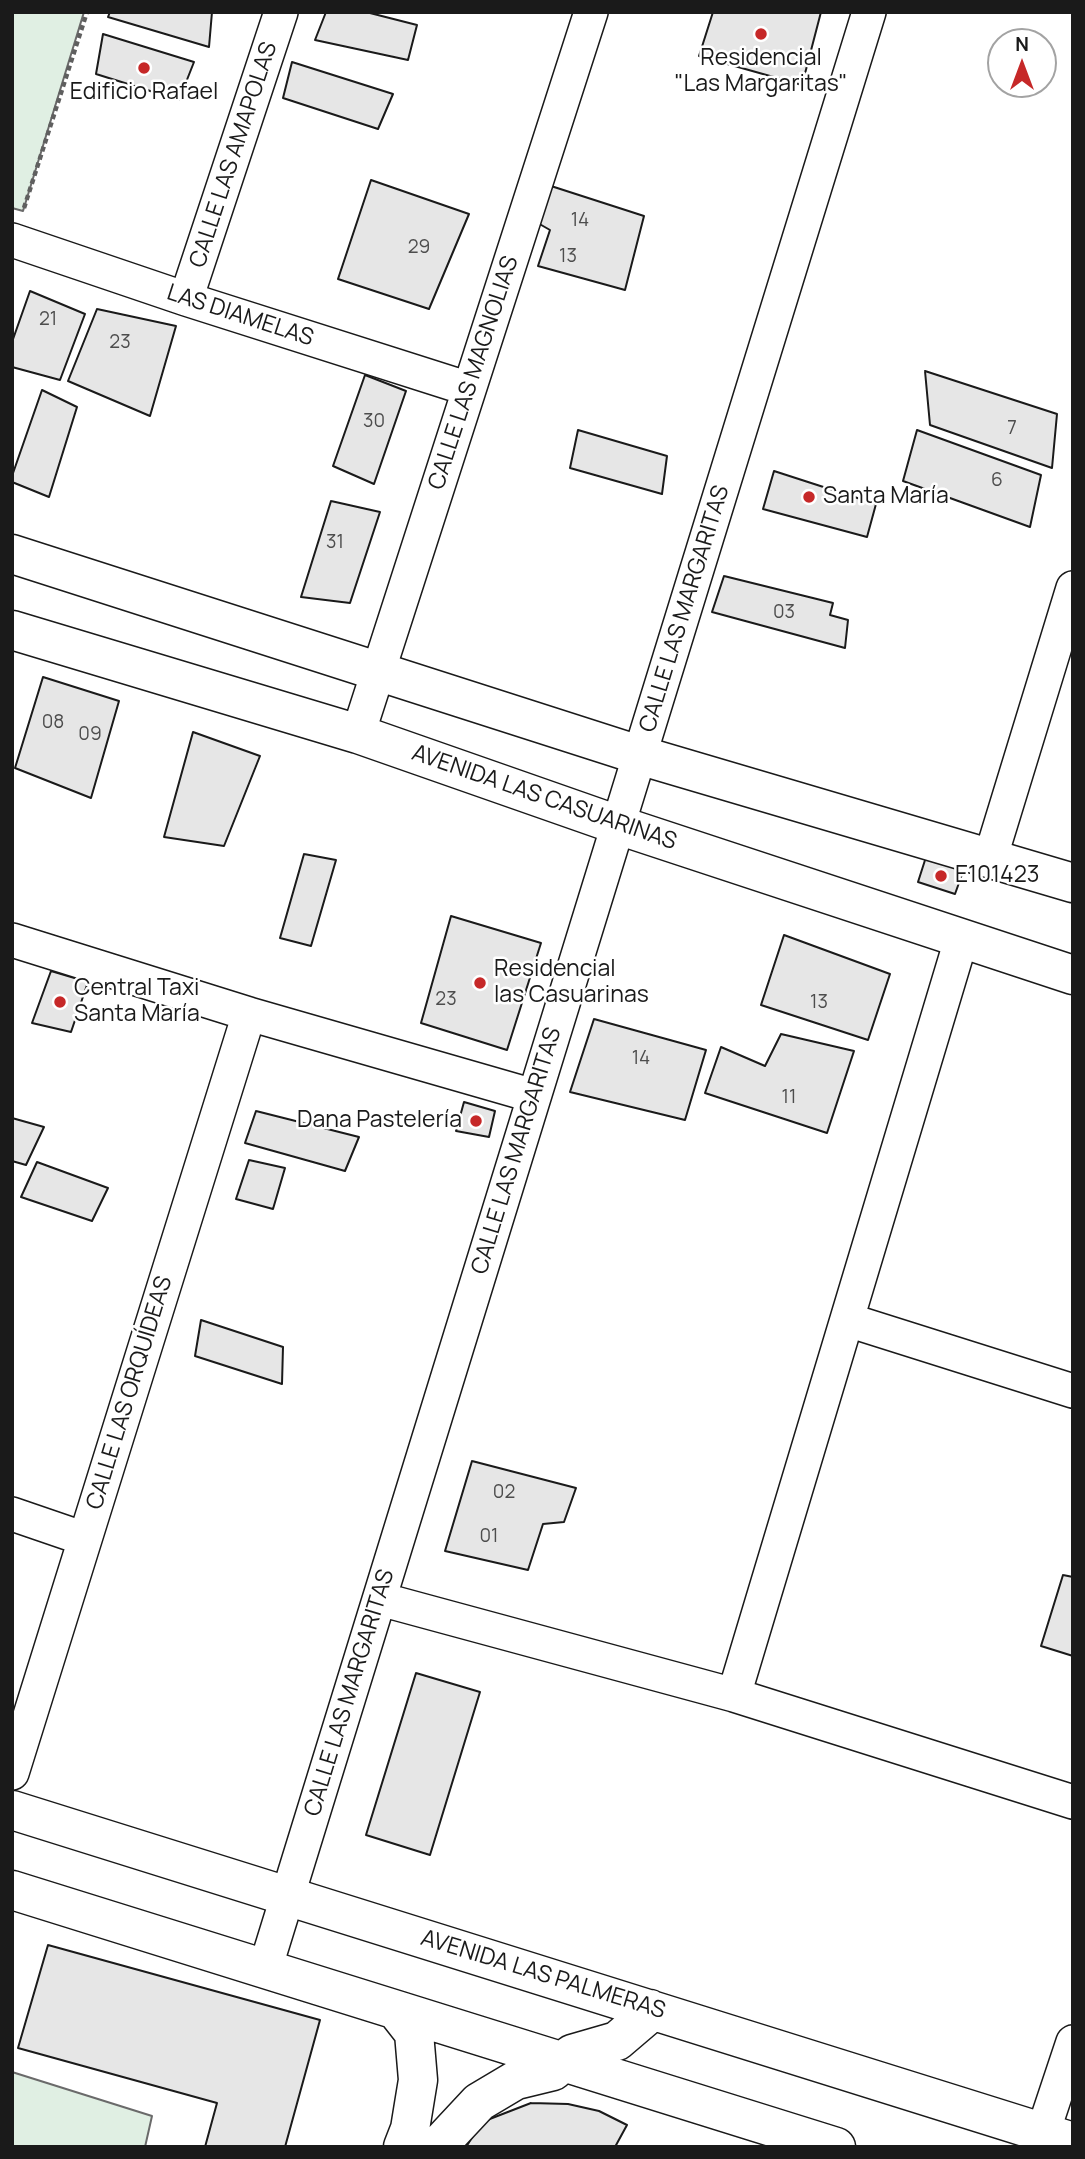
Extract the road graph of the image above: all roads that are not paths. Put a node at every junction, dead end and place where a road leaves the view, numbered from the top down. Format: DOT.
graph roads {
  1 [pos="281,12"];
  2 [pos="591,12"];
  3 [pos="869,12"];
  4 [pos="18,225"];
  5 [pos="186,299"];
  6 [pos="469,389"];
  7 [pos="12,554"];
  8 [pos="1073,588"];
  9 [pos="12,630"];
  10 [pos="379,671"];
  11 [pos="358,734"];
  12 [pos="639,755"];
  13 [pos="618,825"];
  14 [pos="990,859"];
  15 [pos="1073,883"];
  16 [pos="12,940"];
  17 [pos="961,940"];
  18 [pos="1073,975"];
  19 [pos="249,1014"];
  20 [pos="534,1096"];
  21 [pos="848,1320"];
  22 [pos="1073,1391"];
  23 [pos="12,1514"];
  24 [pos="85,1539"];
  25 [pos="380,1598"];
  26 [pos="734,1695"];
  27 [pos="12,1773"];
  28 [pos="1073,1802"];
  29 [pos="12,1810"];
  30 [pos="12,1890"];
  31 [pos="288,1896"];
  32 [pos="265,1969"];
  33 [pos="650,2009"];
  34 [pos="397,2010"];
  35 [pos="1073,2042"];
  36 [pos="564,2062"];
  37 [pos="1051,2140"];
  38 [pos="403,2147"];
  39 [pos="438,2147"];
  40 [pos="836,2147"];
  1 -- 5 [label="street, CALLE LAS AMAPOLAS"];
  2 -- 6 [label="street, CALLE LAS MAGNOLIAS"];
  3 -- 12 [label="street, CALLE LAS MARGARITAS"];
  4 -- 5 [label="street, LAS DIAMELAS"];
  5 -- 6 [label="street, LAS DIAMELAS"];
  6 -- 10 [label="street, CALLE LAS MAGNOLIAS"];
  7 -- 10 [label="street"];
  8 -- 14 [label="street"];
  9 -- 11 [label="street, AVENIDA LAS CASUARINAS"];
  10 -- 11 [label="street, CALLE LAS MAGNOLIAS"];
  10 -- 12 [label="street"];
  11 -- 13 [label="street, AVENIDA LAS CASUARINAS"];
  12 -- 13 [label="street, CALLE LAS MARGARITAS"];
  12 -- 14 [label="street"];
  13 -- 17 [label="street, AVENIDA LAS CASUARINAS"];
  13 -- 20 [label="street, CALLE LAS MARGARITAS"];
  14 -- 15 [label="street"];
  16 -- 19 [label="street"];
  17 -- 18 [label="street, AVENIDA LAS CASUARINAS"];
  17 -- 21 [label="street"];
  19 -- 20 [label="street"];
  19 -- 24 [label="street, CALLE LAS ORQUÍDEAS"];
  20 -- 25 [label="street, CALLE LAS MARGARITAS"];
  21 -- 22 [label="street"];
  21 -- 26 [label="street"];
  23 -- 24 [label="street"];
  24 -- 27 [label="street, CALLE LAS ORQUÍDEAS"];
  25 -- 26 [label="street"];
  25 -- 31 [label="street, CALLE LAS MARGARITAS"];
  26 -- 28 [label="street"];
  29 -- 31 [label="street, AVENIDA LAS PALMERAS"];
  30 -- 32 [label="street"];
  31 -- 32 [label="street, CALLE LAS MARGARITAS"];
  31 -- 33 [label="street, AVENIDA LAS PALMERAS"];
  32 -- 34 [label="street"];
  33 -- 36 [label="street"];
  33 -- 37 [label="street, AVENIDA LAS PALMERAS"];
  34 -- 36 [label="street"];
  34 -- 38 [label="street"];
  35 -- 37 [label="street"];
  36 -- 39 [label="street"];
  36 -- 40 [label="street"];
}
